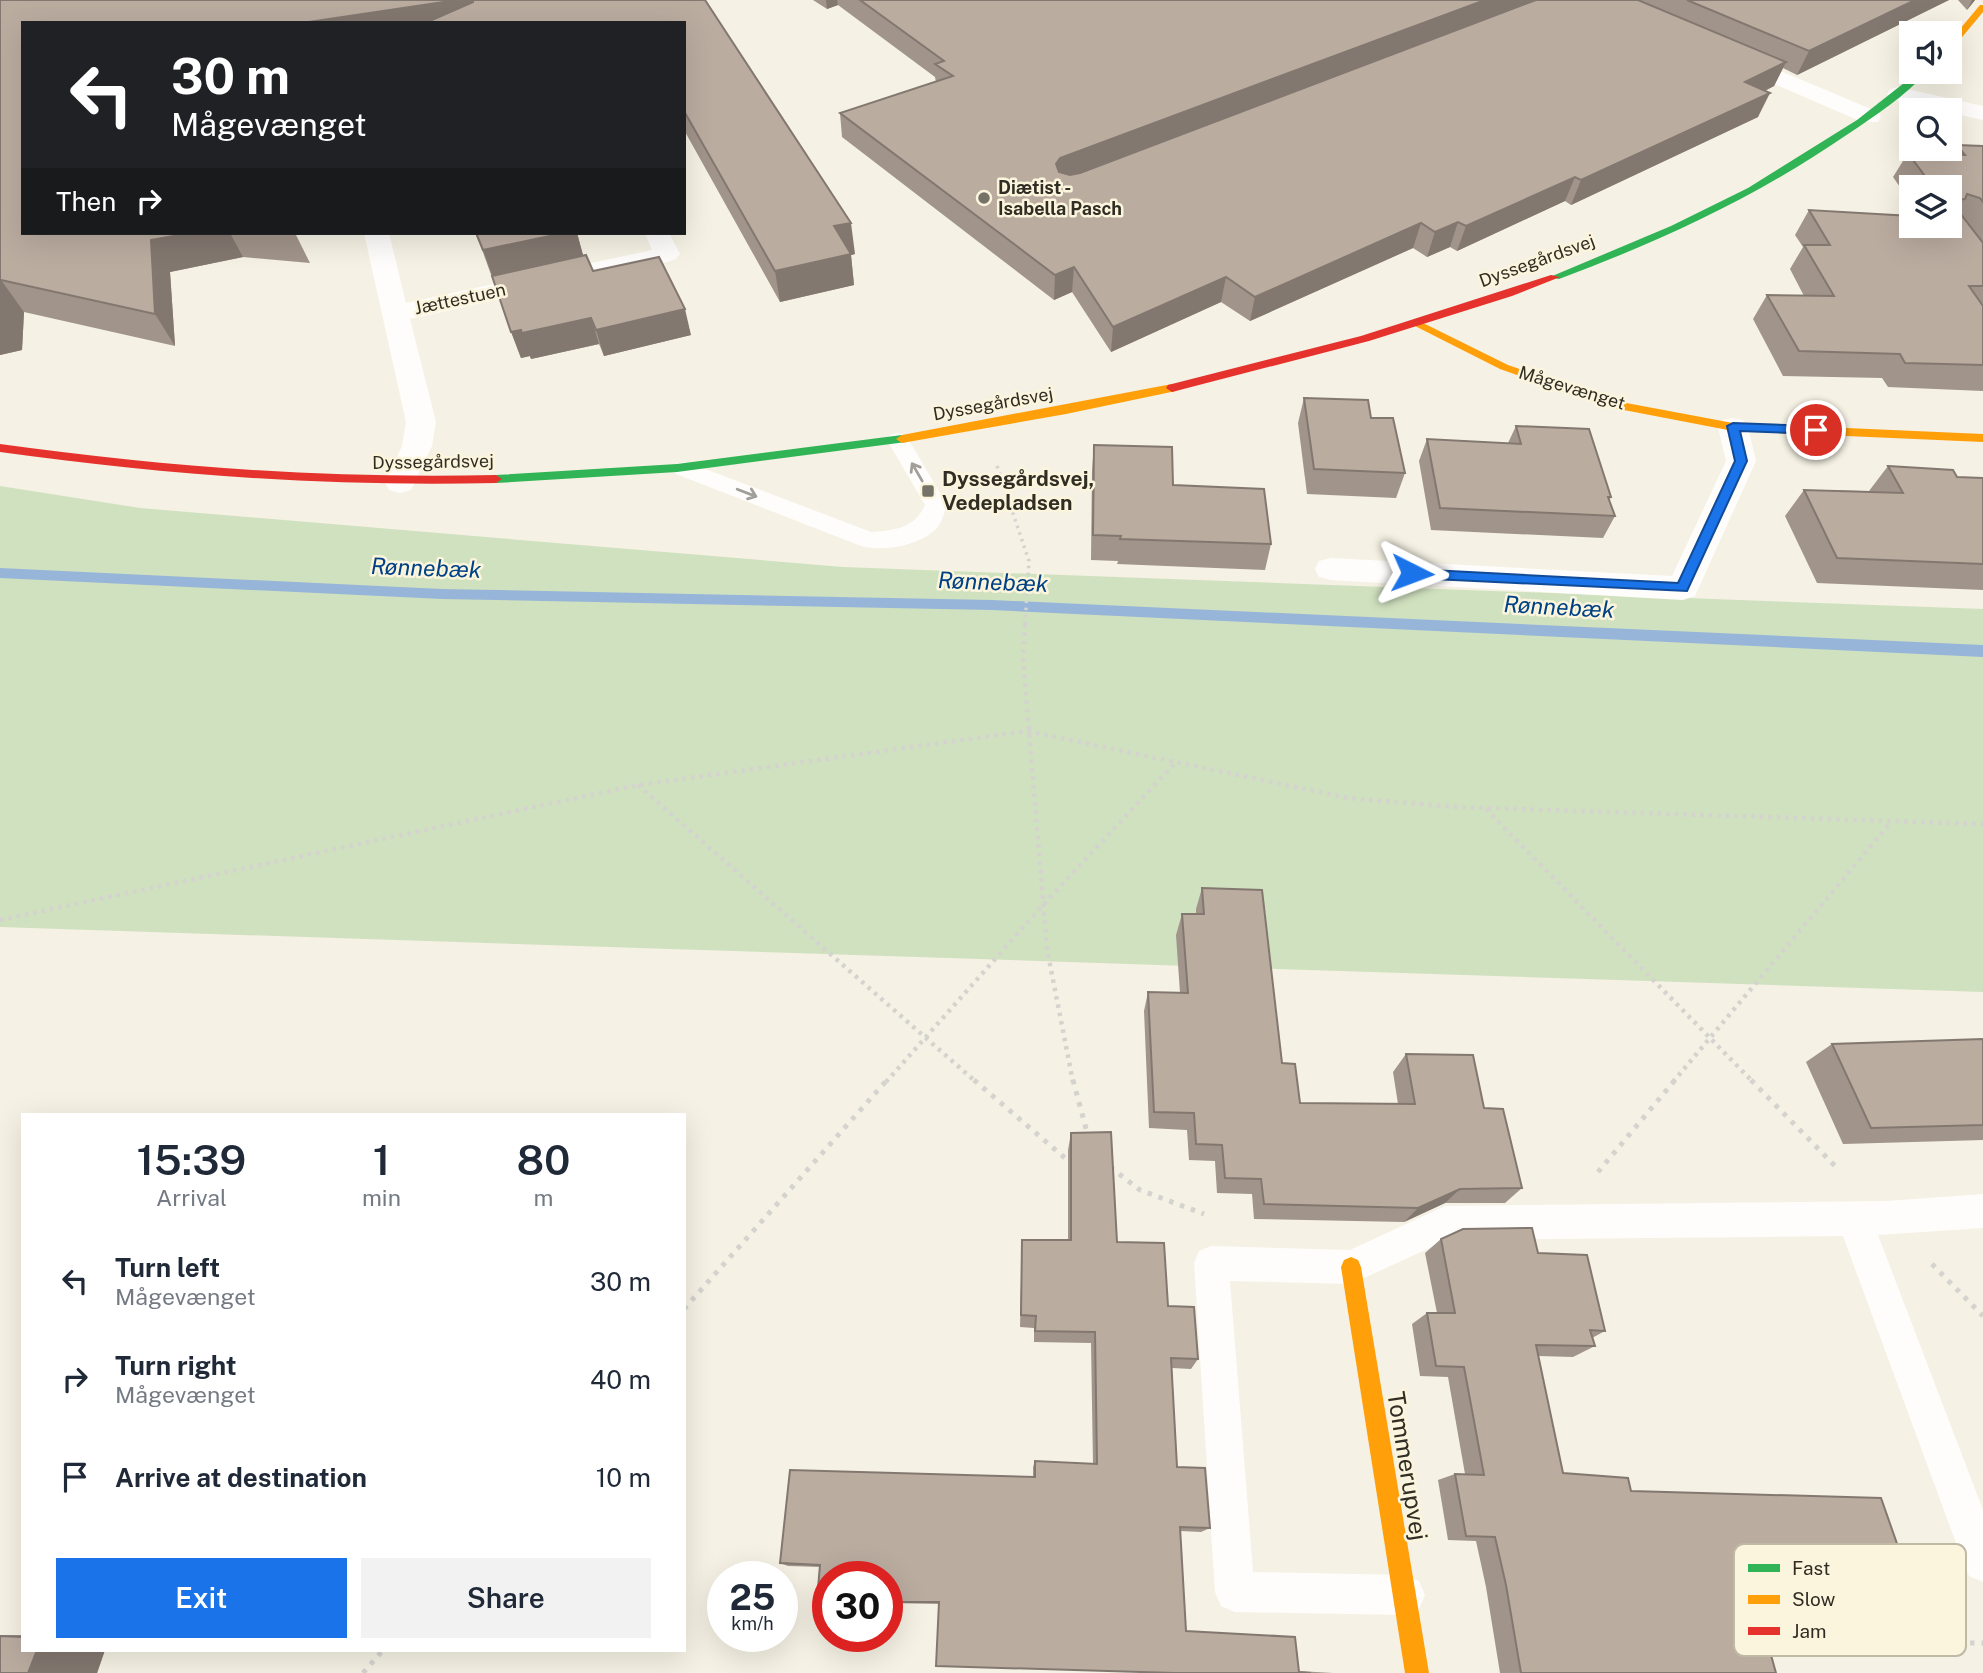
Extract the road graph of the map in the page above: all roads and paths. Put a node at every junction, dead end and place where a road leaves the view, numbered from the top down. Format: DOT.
graph roads {
  1 [pos="1983,7"];
  2 [pos="1962,32"];
  3 [pos="1713,49"];
  4 [pos="1909,84"];
  5 [pos="1898,94"];
  6 [pos="1983,113"];
  7 [pos="1870,117"];
  8 [pos="376,235"];
  9 [pos="658,235"];
  10 [pos="394,314"];
  11 [pos="1419,324"];
  12 [pos="1733,426"];
  13 [pos="1983,438"];
  14 [pos="898,440"];
  15 [pos="0,448"];
  16 [pos="996,461"];
  17 [pos="684,469"];
  18 [pos="400,484"];
  19 [pos="1331,569"];
  20 [pos="1027,731"];
  21 [pos="1176,762"];
  22 [pos="638,785"];
  23 [pos="1485,808"];
  24 [pos="1892,821"];
  25 [pos="1983,824"];
  26 [pos="1042,905"];
  27 [pos="0,920"];
  28 [pos="924,1038"];
  29 [pos="1709,1038"];
  30 [pos="1089,1141"];
  31 [pos="1102,1160"];
  32 [pos="1076,1168"];
  33 [pos="1110,1176"];
  34 [pos="1121,1176"];
  35 [pos="1983,1211"];
  36 [pos="1214,1217"];
  37 [pos="1870,1218"];
  38 [pos="1557,1221"];
  39 [pos="1351,1267"];
  40 [pos="686,1307"];
  41 [pos="1983,1316"];
  42 [pos="1983,1562"];
  43 [pos="1405,1595"];
  44 [pos="381,1652"];
  45 [pos="363,1673"];
  46 [pos="1418,1673"];
  1 -- 2 [label="street"];
  3 -- 7 [label="street"];
  4 -- 5 [label="street, Dyssegårdsvej"];
  5 -- 6 [label="street"];
  5 -- 7 [label="street, Dyssegårdsvej"];
  7 -- 11 [label="street, Dyssegårdsvej"];
  8 -- 10 [label="street, Jættestuen"];
  9 -- 10 [label="street, Jættestuen"];
  10 -- 18 [label="street, Jættestuen"];
  11 -- 12 [label="street, Mågevænget"];
  11 -- 14 [label="street, Dyssegårdsvej"];
  12 -- 13 [label="street, Mågevænget"];
  12 -- 19 [label="street"];
  14 -- 17 [label="street, Dyssegårdsvej"];
  17 -- 14 [label="lane, one-way"];
  15 -- 18 [label="street, Dyssegårdsvej"];
  16 -- 20 [label="path"];
  17 -- 18 [label="street, Dyssegårdsvej"];
  20 -- 21 [label="path"];
  20 -- 22 [label="path"];
  20 -- 26 [label="path"];
  21 -- 23 [label="path"];
  21 -- 26 [label="path"];
  22 -- 27 [label="path"];
  22 -- 28 [label="path"];
  23 -- 24 [label="path"];
  23 -- 29 [label="path"];
  24 -- 25 [label="path"];
  24 -- 29 [label="path"];
  26 -- 28 [label="path"];
  26 -- 30 [label="path"];
  28 -- 32 [label="path"];
  28 -- 40 [label="path"];
  29 -- 37 [label="path"];
  29 -- 38 [label="path"];
  31 -- 34 [label="path"];
  33 -- 34 [label="path"];
  34 -- 36 [label="path"];
  35 -- 37 [label="lane"];
  37 -- 38 [label="lane"];
  37 -- 41 [label="path"];
  37 -- 42 [label="lane"];
  38 -- 39 [label="lane"];
  39 -- 43 [label="street, Tommerupvej"];
  39 -- 43 [label="lane"];
  43 -- 46 [label="street, Tommerupvej"];
  44 -- 45 [label="path"];
}
